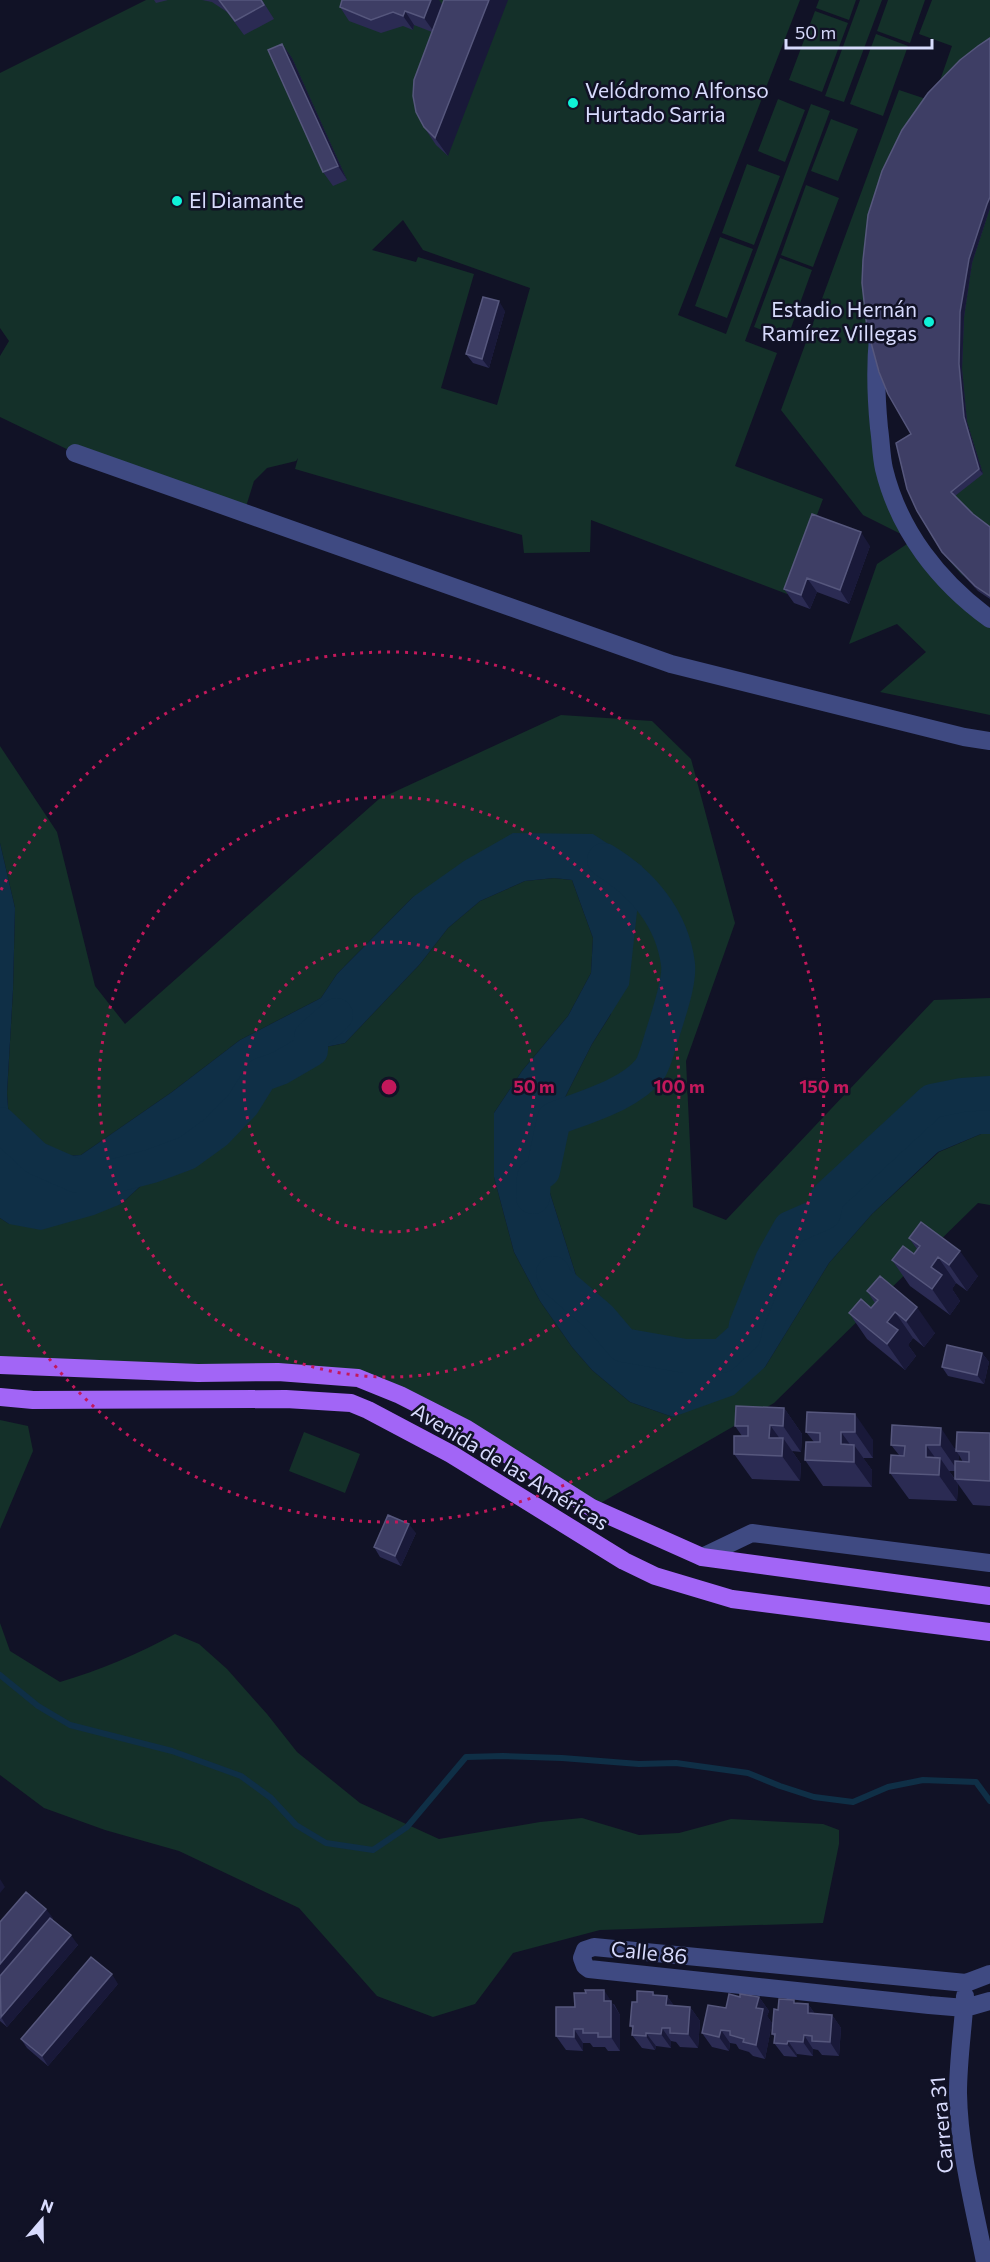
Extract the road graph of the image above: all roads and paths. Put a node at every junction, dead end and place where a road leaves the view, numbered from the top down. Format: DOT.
graph roads {
  1 [pos="880,324"];
  2 [pos="75,453"];
  3 [pos="990,619"];
  4 [pos="990,741"];
  5 [pos="0,1365"];
  6 [pos="0,1397"];
  7 [pos="702,1557"];
  8 [pos="990,1563"];
  9 [pos="990,1596"];
  10 [pos="990,1632"];
  11 [pos="990,1974"];
  12 [pos="875,1975"];
  13 [pos="931,1980"];
  14 [pos="966,1983"];
  15 [pos="872,2000"];
  16 [pos="990,2001"];
  17 [pos="929,2005"];
  18 [pos="964,2008"];
  19 [pos="985,2262"];
  1 -- 3 [label="street"];
  2 -- 4 [label="street"];
  5 -- 7 [label="main road, Avenida de las Américas"];
  6 -- 10 [label="main road, Avenida de las Américas"];
  7 -- 8 [label="street"];
  7 -- 9 [label="main road, Avenida de las Américas"];
  11 -- 14 [label="street, Calle 86"];
  12 -- 13 [label="street, Calle 86"];
  12 -- 15 [label="street"];
  12 -- 15 [label="street, Calle 86"];
  13 -- 14 [label="street, Calle 86"];
  13 -- 17 [label="street"];
  14 -- 18 [label="street, Carrera 31"];
  15 -- 17 [label="street, Calle 86"];
  16 -- 18 [label="street, Calle 86"];
  17 -- 18 [label="street, Calle 86"];
  18 -- 19 [label="street, Carrera 31"];
}
